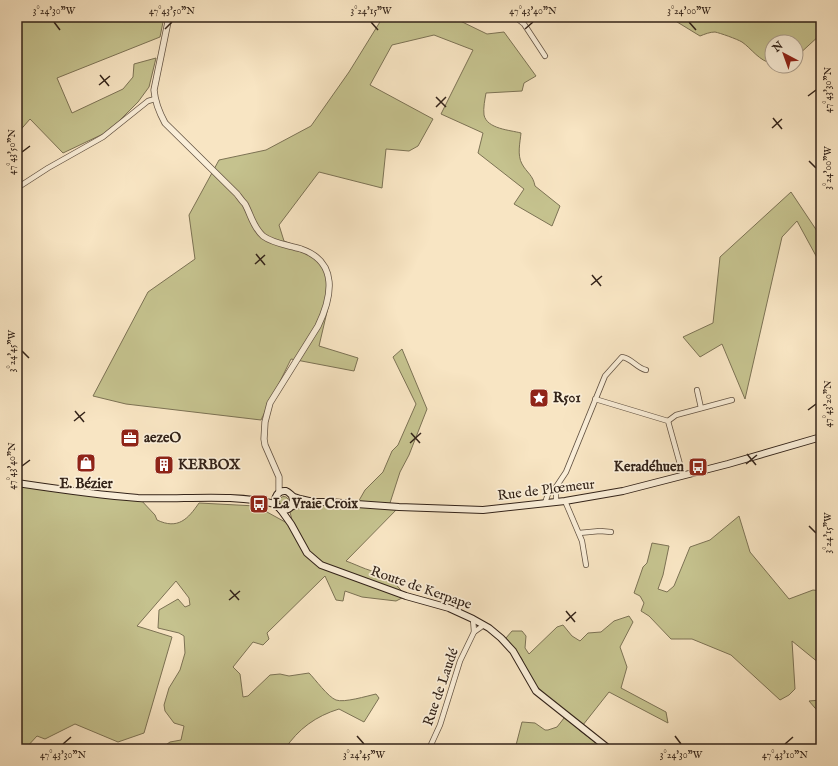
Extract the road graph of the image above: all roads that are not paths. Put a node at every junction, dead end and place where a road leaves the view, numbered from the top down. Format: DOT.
graph roads {
  1 [pos="169,17"];
  2 [pos="515,17"];
  3 [pos="546,56"];
  4 [pos="154,99"];
  5 [pos="17,188"];
  6 [pos="646,370"];
  7 [pos="697,390"];
  8 [pos="595,399"];
  9 [pos="732,400"];
  10 [pos="701,408"];
  11 [pos="668,421"];
  12 [pos="265,429"];
  13 [pos="821,437"];
  14 [pos="683,475"];
  15 [pos="17,483"];
  16 [pos="556,487"];
  17 [pos="277,494"];
  18 [pos="290,494"];
  19 [pos="257,500"];
  20 [pos="565,501"];
  21 [pos="314,502"];
  22 [pos="556,502"];
  23 [pos="545,503"];
  24 [pos="275,504"];
  25 [pos="291,507"];
  26 [pos="281,510"];
  27 [pos="291,524"];
  28 [pos="611,532"];
  29 [pos="579,533"];
  30 [pos="586,565"];
  31 [pos="473,619"];
  32 [pos="484,625"];
  33 [pos="474,632"];
  34 [pos="429,749"];
  35 [pos="609,749"];
  1 -- 4 [label="street"];
  2 -- 3 [label="street"];
  4 -- 5 [label="street"];
  4 -- 12 [label="street"];
  6 -- 8 [label="street"];
  7 -- 10 [label="street"];
  8 -- 11 [label="street"];
  8 -- 16 [label="street"];
  9 -- 10 [label="street"];
  10 -- 11 [label="street"];
  11 -- 14 [label="street"];
  12 -- 17 [label="street"];
  12 -- 18 [label="street"];
  13 -- 14 [label="main road, Rue de Plœmeur"];
  14 -- 20 [label="main road, Rue de Plœmeur"];
  15 -- 19 [label="main road"];
  16 -- 22 [label="street"];
  16 -- 23 [label="street"];
  17 -- 18 [label="main road"];
  17 -- 19 [label="main road"];
  17 -- 24 [label="main road"];
  18 -- 21 [label="main road, Rue de Plœmeur"];
  18 -- 25 [label="main road"];
  19 -- 24 [label="main road"];
  20 -- 22 [label="main road, Rue de Plœmeur"];
  20 -- 29 [label="street"];
  21 -- 23 [label="main road, Rue de Plœmeur"];
  21 -- 25 [label="main road, Rue de Plœmeur"];
  22 -- 23 [label="main road, Rue de Plœmeur"];
  24 -- 26 [label="main road"];
  25 -- 26 [label="main road"];
  25 -- 27 [label="main road, Route de Kerpape"];
  26 -- 27 [label="main road, Route de Kerpape"];
  27 -- 31 [label="main road, Route de Kerpape"];
  28 -- 29 [label="street"];
  29 -- 30 [label="street"];
  31 -- 32 [label="main road, Route de Kerpape"];
  31 -- 33 [label="street"];
  32 -- 33 [label="street, Rue de Laudé"];
  32 -- 35 [label="main road, Route de Kerpape"];
  33 -- 34 [label="street, Rue de Laudé"];
}
